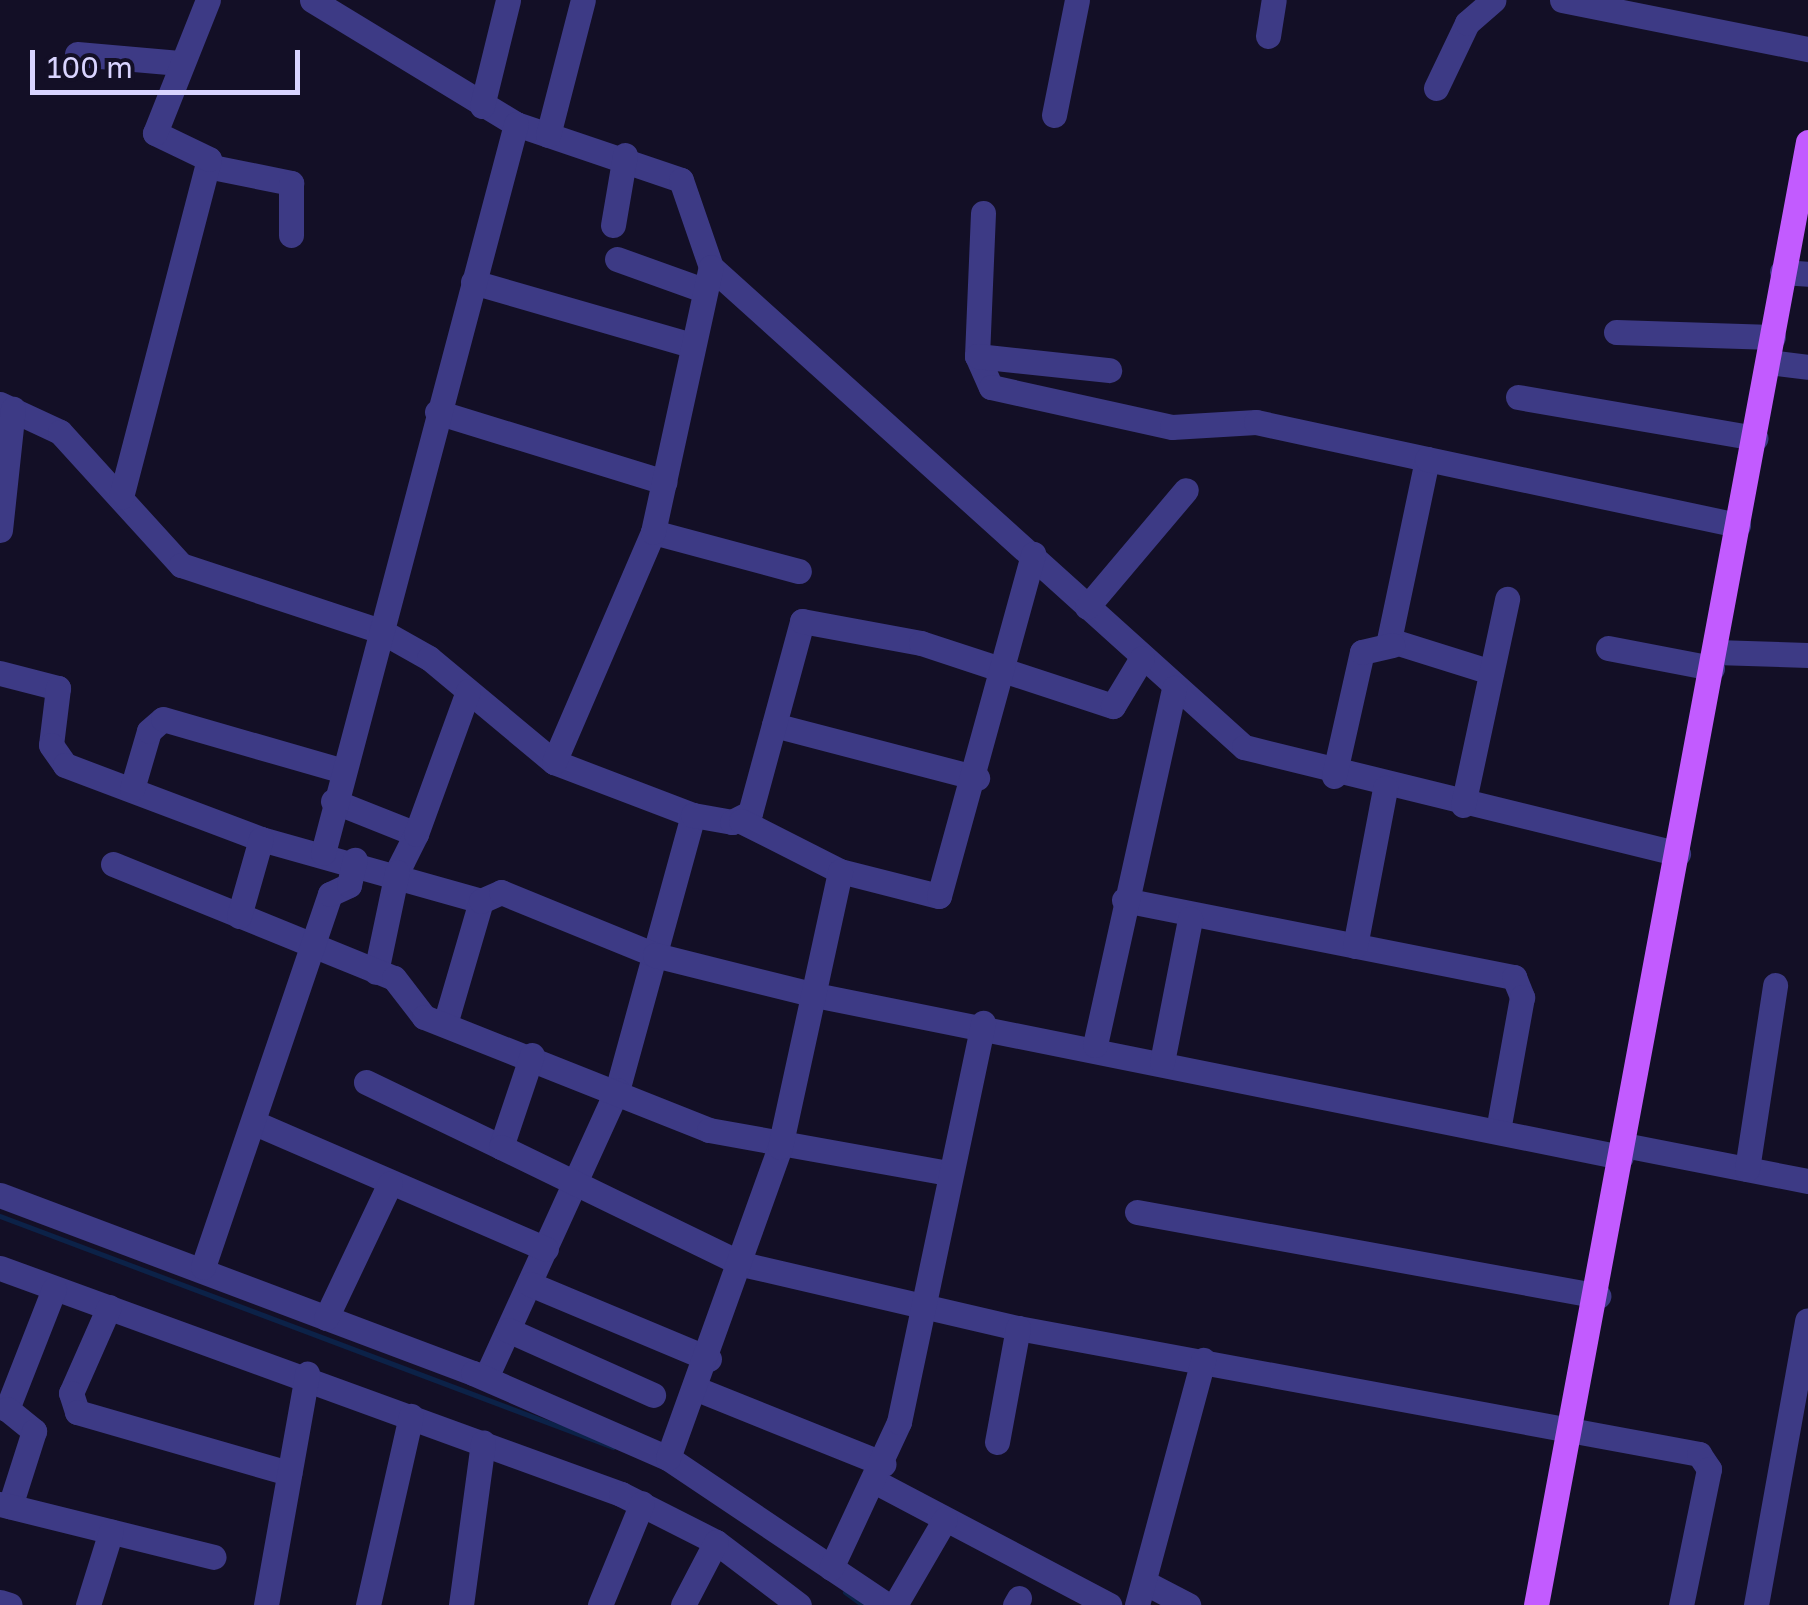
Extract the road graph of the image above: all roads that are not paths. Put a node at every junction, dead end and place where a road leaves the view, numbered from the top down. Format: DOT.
graph roads {
  1 [pos="208,0"];
  2 [pos="312,0"];
  3 [pos="508,0"];
  4 [pos="582,0"];
  5 [pos="1077,0"];
  6 [pos="1274,0"];
  7 [pos="1493,0"];
  8 [pos="1562,0"];
  9 [pos="1268,36"];
  10 [pos="1808,49"];
  11 [pos="77,54"];
  12 [pos="180,63"];
  13 [pos="1436,88"];
  14 [pos="482,106"];
  15 [pos="1054,115"];
  16 [pos="516,124"];
  17 [pos="548,135"];
  18 [pos="1808,142"];
  19 [pos="624,155"];
  20 [pos="208,166"];
  21 [pos="982,213"];
  22 [pos="613,225"];
  23 [pos="291,235"];
  24 [pos="617,260"];
  25 [pos="1795,273"];
  26 [pos="707,278"];
  27 [pos="473,282"];
  28 [pos="1616,332"];
  29 [pos="688,344"];
  30 [pos="1771,349"];
  31 [pos="977,356"];
  32 [pos="1808,367"];
  33 [pos="1109,370"];
  34 [pos="1518,397"];
  35 [pos="7,407"];
  36 [pos="437,412"];
  37 [pos="1755,438"];
  38 [pos="1427,458"];
  39 [pos="664,482"];
  40 [pos="1186,490"];
  41 [pos="120,497"];
  42 [pos="1738,526"];
  43 [pos="0,530"];
  44 [pos="653,532"];
  45 [pos="1033,554"];
  46 [pos="799,571"];
  47 [pos="1507,599"];
  48 [pos="1086,607"];
  49 [pos="381,631"];
  50 [pos="1392,645"];
  51 [pos="1608,648"];
  52 [pos="1808,655"];
  53 [pos="1142,658"];
  54 [pos="1713,660"];
  55 [pos="1003,667"];
  56 [pos="1491,672"];
  57 [pos="0,673"];
  58 [pos="1174,688"];
  59 [pos="468,691"];
  60 [pos="774,725"];
  61 [pos="554,762"];
  62 [pos="344,770"];
  63 [pos="1334,776"];
  64 [pos="978,778"];
  65 [pos="132,788"];
  66 [pos="1385,788"];
  67 [pos="333,801"];
  68 [pos="1463,805"];
  69 [pos="693,815"];
  70 [pos="742,821"];
  71 [pos="416,834"];
  72 [pos="261,839"];
  73 [pos="323,853"];
  74 [pos="1678,854"];
  75 [pos="355,860"];
  76 [pos="112,864"];
  77 [pos="840,871"];
  78 [pos="396,872"];
  79 [pos="1124,900"];
  80 [pos="481,901"];
  81 [pos="239,916"];
  82 [pos="1190,919"];
  83 [pos="1355,946"];
  84 [pos="318,950"];
  85 [pos="655,955"];
  86 [pos="376,972"];
  87 [pos="1776,985"];
  88 [pos="815,996"];
  89 [pos="983,1023"];
  90 [pos="445,1024"];
  91 [pos="1096,1045"];
  92 [pos="532,1056"];
  93 [pos="1162,1062"];
  94 [pos="366,1082"];
  95 [pos="617,1090"];
  96 [pos="255,1123"];
  97 [pos="1498,1131"];
  98 [pos="501,1147"];
  99 [pos="780,1147"];
  100 [pos="1622,1151"];
  101 [pos="1747,1169"];
  102 [pos="948,1173"];
  103 [pos="1808,1181"];
  104 [pos="582,1182"];
  105 [pos="390,1183"];
  106 [pos="0,1195"];
  107 [pos="1136,1212"];
  108 [pos="546,1249"];
  109 [pos="742,1264"];
  110 [pos="203,1267"];
  111 [pos="0,1268"];
  112 [pos="530,1284"];
  113 [pos="54,1289"];
  114 [pos="1598,1296"];
  115 [pos="110,1308"];
  116 [pos="921,1308"];
  117 [pos="326,1318"];
  118 [pos="1806,1320"];
  119 [pos="1018,1328"];
  120 [pos="508,1330"];
  121 [pos="709,1359"];
  122 [pos="1202,1360"];
  123 [pos="307,1374"];
  124 [pos="486,1378"];
  125 [pos="697,1389"];
  126 [pos="653,1394"];
  127 [pos="4,1408"];
  128 [pos="410,1416"];
  129 [pos="1565,1434"];
  130 [pos="484,1442"];
  131 [pos="998,1442"];
  132 [pos="668,1458"];
  133 [pos="879,1472"];
  134 [pos="290,1473"];
  135 [pos="642,1503"];
  136 [pos="5,1505"];
  137 [pos="945,1519"];
  138 [pos="111,1530"];
  139 [pos="716,1542"];
  140 [pos="214,1557"];
  141 [pos="831,1568"];
  142 [pos="1140,1594"];
  143 [pos="0,1602"];
  144 [pos="794,1604"];
  145 [pos="10,1605"];
  146 [pos="88,1605"];
  147 [pos="266,1605"];
  148 [pos="368,1605"];
  149 [pos="461,1605"];
  150 [pos="600,1605"];
  151 [pos="683,1605"];
  152 [pos="891,1605"];
  153 [pos="1110,1605"];
  154 [pos="1188,1605"];
  155 [pos="1536,1605"];
  156 [pos="1681,1605"];
  157 [pos="1756,1605"];
  1 -- 12 [label="street"];
  2 -- 14 [label="street"];
  3 -- 14 [label="street"];
  4 -- 17 [label="street"];
  5 -- 15 [label="street"];
  6 -- 9 [label="street"];
  7 -- 13 [label="street"];
  8 -- 10 [label="street"];
  11 -- 12 [label="street"];
  12 -- 20 [label="street"];
  14 -- 16 [label="street"];
  16 -- 17 [label="street"];
  16 -- 27 [label="street"];
  17 -- 19 [label="street"];
  18 -- 25 [label="main road"];
  19 -- 22 [label="street"];
  19 -- 26 [label="street"];
  20 -- 23 [label="street"];
  20 -- 41 [label="street"];
  21 -- 31 [label="street"];
  24 -- 26 [label="street"];
  25 -- 30 [label="main road"];
  26 -- 29 [label="street"];
  26 -- 45 [label="street"];
  27 -- 29 [label="street"];
  27 -- 36 [label="street"];
  28 -- 30 [label="street"];
  29 -- 39 [label="street"];
  30 -- 32 [label="street"];
  30 -- 37 [label="main road"];
  31 -- 33 [label="street"];
  31 -- 38 [label="street"];
  34 -- 37 [label="street"];
  35 -- 41 [label="street"];
  35 -- 43 [label="street"];
  36 -- 39 [label="street"];
  36 -- 49 [label="street"];
  37 -- 42 [label="main road"];
  38 -- 42 [label="street"];
  38 -- 50 [label="street"];
  39 -- 44 [label="street"];
  40 -- 48 [label="street"];
  41 -- 49 [label="street"];
  42 -- 54 [label="main road"];
  44 -- 46 [label="street"];
  44 -- 61 [label="street"];
  45 -- 48 [label="street"];
  45 -- 55 [label="street"];
  47 -- 56 [label="street"];
  48 -- 53 [label="street"];
  49 -- 59 [label="street"];
  49 -- 62 [label="street"];
  50 -- 56 [label="street"];
  50 -- 63 [label="street"];
  51 -- 54 [label="street"];
  52 -- 54 [label="street"];
  53 -- 55 [label="street"];
  53 -- 58 [label="street"];
  54 -- 74 [label="main road"];
  55 -- 60 [label="street"];
  55 -- 64 [label="street"];
  56 -- 68 [label="street"];
  57 -- 65 [label="street"];
  58 -- 63 [label="street"];
  58 -- 79 [label="street"];
  59 -- 61 [label="street"];
  59 -- 71 [label="street"];
  60 -- 64 [label="street"];
  60 -- 70 [label="street"];
  61 -- 69 [label="street"];
  62 -- 65 [label="street"];
  62 -- 67 [label="street"];
  63 -- 66 [label="street"];
  64 -- 77 [label="street"];
  65 -- 72 [label="street"];
  66 -- 68 [label="street"];
  66 -- 83 [label="street"];
  67 -- 71 [label="street"];
  67 -- 73 [label="street"];
  68 -- 74 [label="street"];
  69 -- 70 [label="street"];
  69 -- 85 [label="street"];
  70 -- 77 [label="street"];
  71 -- 78 [label="street"];
  72 -- 73 [label="street"];
  72 -- 81 [label="street"];
  73 -- 75 [label="street"];
  74 -- 100 [label="main road"];
  75 -- 78 [label="street"];
  75 -- 84 [label="street"];
  76 -- 81 [label="street"];
  77 -- 88 [label="street"];
  78 -- 80 [label="street"];
  78 -- 86 [label="street"];
  79 -- 82 [label="street"];
  79 -- 91 [label="street"];
  80 -- 85 [label="street"];
  80 -- 90 [label="street"];
  81 -- 84 [label="street"];
  82 -- 83 [label="street"];
  82 -- 93 [label="street"];
  83 -- 97 [label="street"];
  84 -- 86 [label="street"];
  84 -- 96 [label="street"];
  85 -- 88 [label="street"];
  85 -- 95 [label="street"];
  86 -- 90 [label="street"];
  87 -- 101 [label="street"];
  88 -- 89 [label="street"];
  88 -- 99 [label="street"];
  89 -- 91 [label="street"];
  89 -- 102 [label="street"];
  90 -- 92 [label="street"];
  91 -- 93 [label="street"];
  92 -- 95 [label="street"];
  92 -- 98 [label="street"];
  93 -- 97 [label="street"];
  94 -- 98 [label="street"];
  95 -- 99 [label="street"];
  95 -- 104 [label="street"];
  96 -- 105 [label="street"];
  96 -- 110 [label="street"];
  97 -- 100 [label="street"];
  98 -- 104 [label="street"];
  99 -- 102 [label="street"];
  99 -- 109 [label="street"];
  100 -- 101 [label="street"];
  100 -- 114 [label="main road"];
  101 -- 103 [label="street"];
  102 -- 116 [label="street"];
  104 -- 108 [label="street"];
  104 -- 109 [label="street"];
  105 -- 108 [label="street"];
  105 -- 117 [label="street"];
  106 -- 110 [label="street"];
  107 -- 114 [label="street"];
  108 -- 112 [label="street"];
  109 -- 116 [label="street"];
  109 -- 121 [label="street"];
  110 -- 117 [label="street"];
  111 -- 113 [label="street"];
  112 -- 120 [label="street"];
  112 -- 121 [label="street"];
  113 -- 115 [label="street"];
  113 -- 127 [label="street"];
  114 -- 129 [label="main road"];
  115 -- 123 [label="street"];
  115 -- 134 [label="street"];
  116 -- 119 [label="street"];
  116 -- 133 [label="street"];
  117 -- 124 [label="street"];
  118 -- 157 [label="street"];
  119 -- 122 [label="street"];
  119 -- 131 [label="street"];
  120 -- 124 [label="street"];
  120 -- 126 [label="street"];
  121 -- 125 [label="street"];
  122 -- 129 [label="street"];
  122 -- 142 [label="street"];
  123 -- 128 [label="street"];
  123 -- 134 [label="street"];
  124 -- 132 [label="street"];
  125 -- 132 [label="street"];
  125 -- 133 [label="street"];
  127 -- 136 [label="street"];
  128 -- 130 [label="street"];
  128 -- 148 [label="street"];
  129 -- 155 [label="main road"];
  129 -- 156 [label="street"];
  130 -- 135 [label="street"];
  130 -- 149 [label="street"];
  132 -- 141 [label="street"];
  133 -- 137 [label="street"];
  133 -- 141 [label="street"];
  134 -- 147 [label="street"];
  135 -- 139 [label="street"];
  135 -- 150 [label="street"];
  136 -- 138 [label="street"];
  137 -- 152 [label="street"];
  137 -- 153 [label="street"];
  138 -- 140 [label="street"];
  138 -- 146 [label="street"];
  139 -- 144 [label="street"];
  139 -- 151 [label="street"];
  141 -- 152 [label="street"];
  142 -- 154 [label="street"];
  143 -- 145 [label="street"];
}
